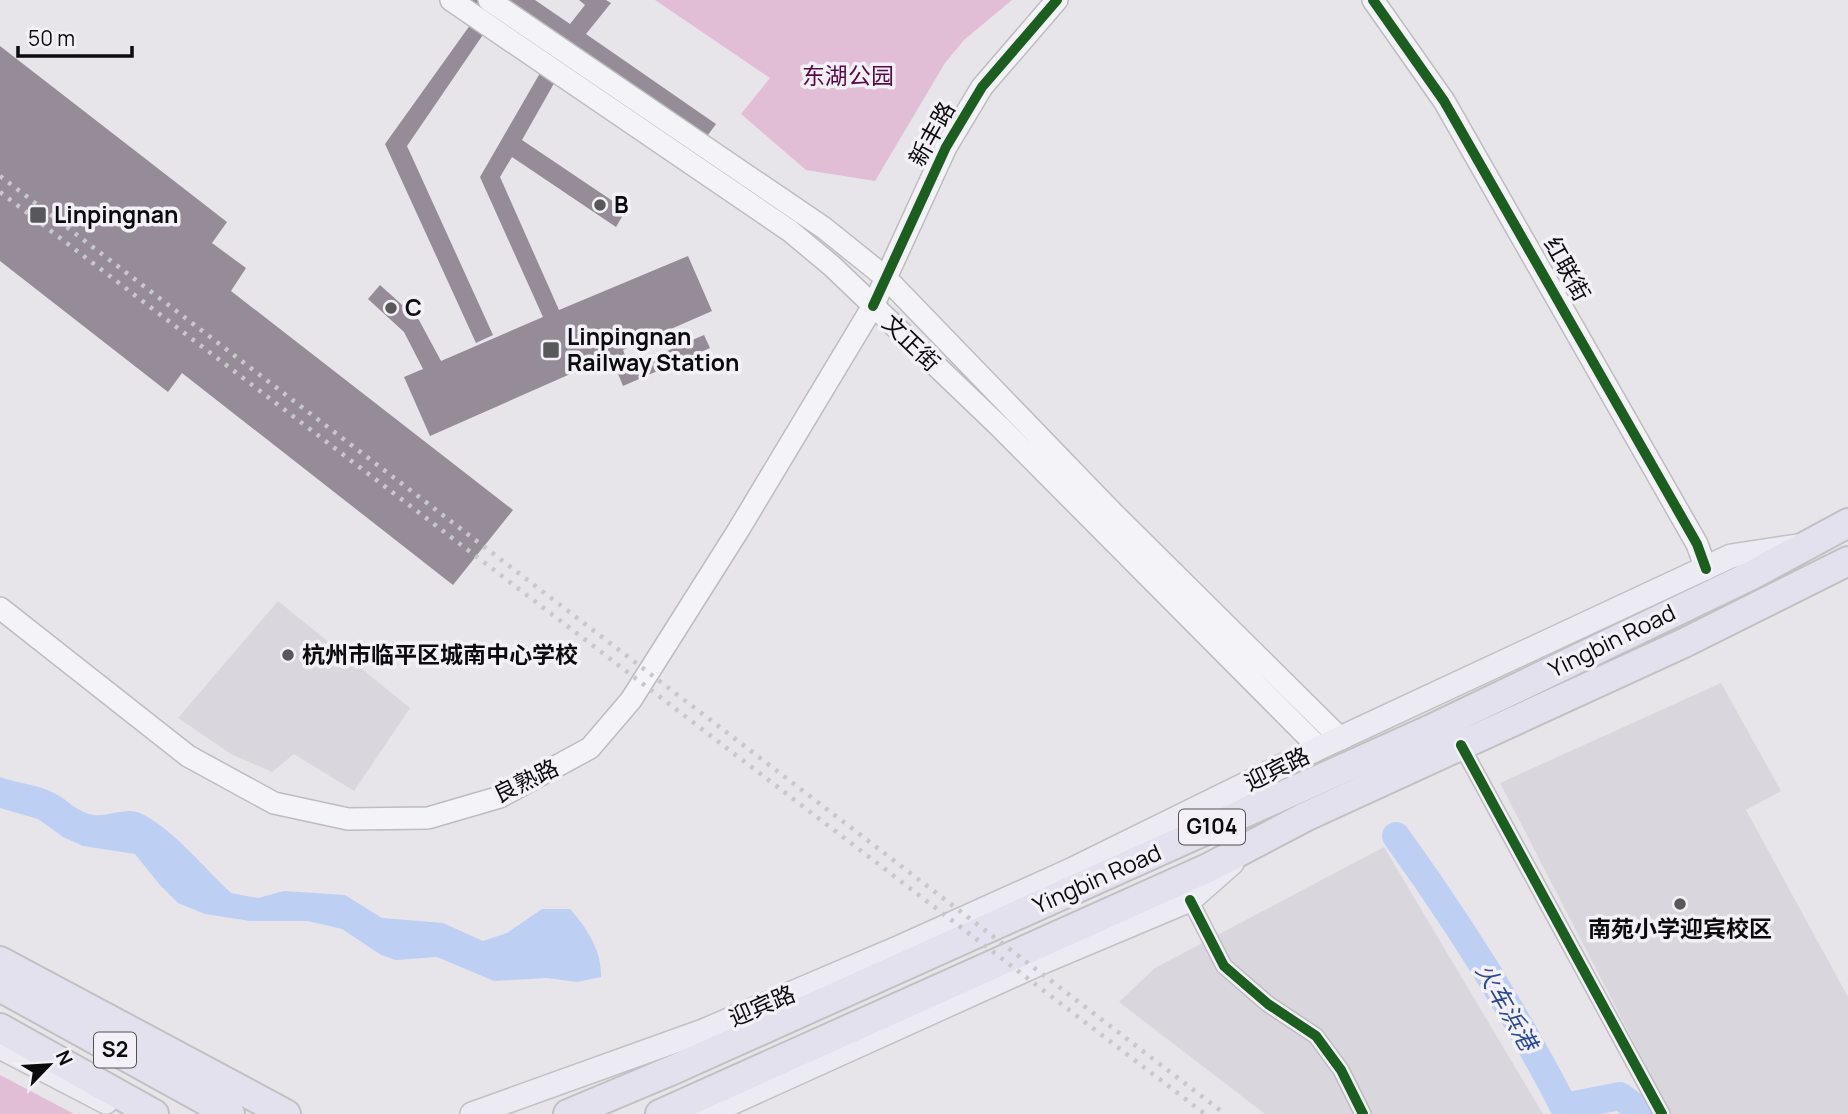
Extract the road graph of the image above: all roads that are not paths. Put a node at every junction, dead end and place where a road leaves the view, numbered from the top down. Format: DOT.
graph roads {
  1 [pos="451,0"];
  2 [pos="489,0"];
  3 [pos="1057,0"];
  4 [pos="1373,0"];
  5 [pos="885,277"];
  6 [pos="873,306"];
  7 [pos="1848,523"];
  8 [pos="1811,544"];
  9 [pos="1848,561"];
  10 [pos="1706,569"];
  11 [pos="0,608"];
  12 [pos="1341,739"];
  13 [pos="1461,746"];
  14 [pos="1319,748"];
  15 [pos="1251,845"];
  16 [pos="1190,900"];
  17 [pos="0,961"];
  18 [pos="0,973"];
  19 [pos="0,987"];
  20 [pos="0,1028"];
  21 [pos="0,1047"];
  22 [pos="129,1114"];
  23 [pos="154,1114"];
  24 [pos="230,1114"];
  25 [pos="257,1114"];
  26 [pos="286,1114"];
  27 [pos="472,1114"];
  28 [pos="568,1114"];
  29 [pos="660,1114"];
  30 [pos="707,1114"];
  31 [pos="1363,1114"];
  32 [pos="1662,1114"];
  1 -- 6 [label="main road, 文正街"];
  2 -- 5 [label="main road, 文正街"];
  3 -- 5 [label="main road, 新丰路"];
  4 -- 10 [label="main road, 红联街"];
  5 -- 6 [label="main road, 新丰路"];
  5 -- 12 [label="main road, 文正街"];
  6 -- 11 [label="main road, 良熟路"];
  6 -- 14 [label="main road, 文正街"];
  7 -- 8 [label="highway, Yingbin Road / G104"];
  8 -- 10 [label="main road, 迎宾路"];
  8 -- 28 [label="highway, Yingbin Road / G104"];
  9 -- 13 [label="highway, Yingbin Road / G104"];
  10 -- 12 [label="main road, 迎宾路"];
  12 -- 14 [label="main road, 迎宾路"];
  13 -- 15 [label="highway, Yingbin Road / G104"];
  13 -- 32 [label="street"];
  14 -- 27 [label="main road, 迎宾路"];
  15 -- 16 [label="main road"];
  15 -- 29 [label="highway, Yingbin Road / G104"];
  16 -- 30 [label="main road"];
  16 -- 31 [label="street"];
  17 -- 26 [label="highway"];
  18 -- 25 [label="main road"];
  19 -- 24 [label="highway, S2"];
  20 -- 23 [label="highway, S2"];
  21 -- 22 [label="main road"];
}
